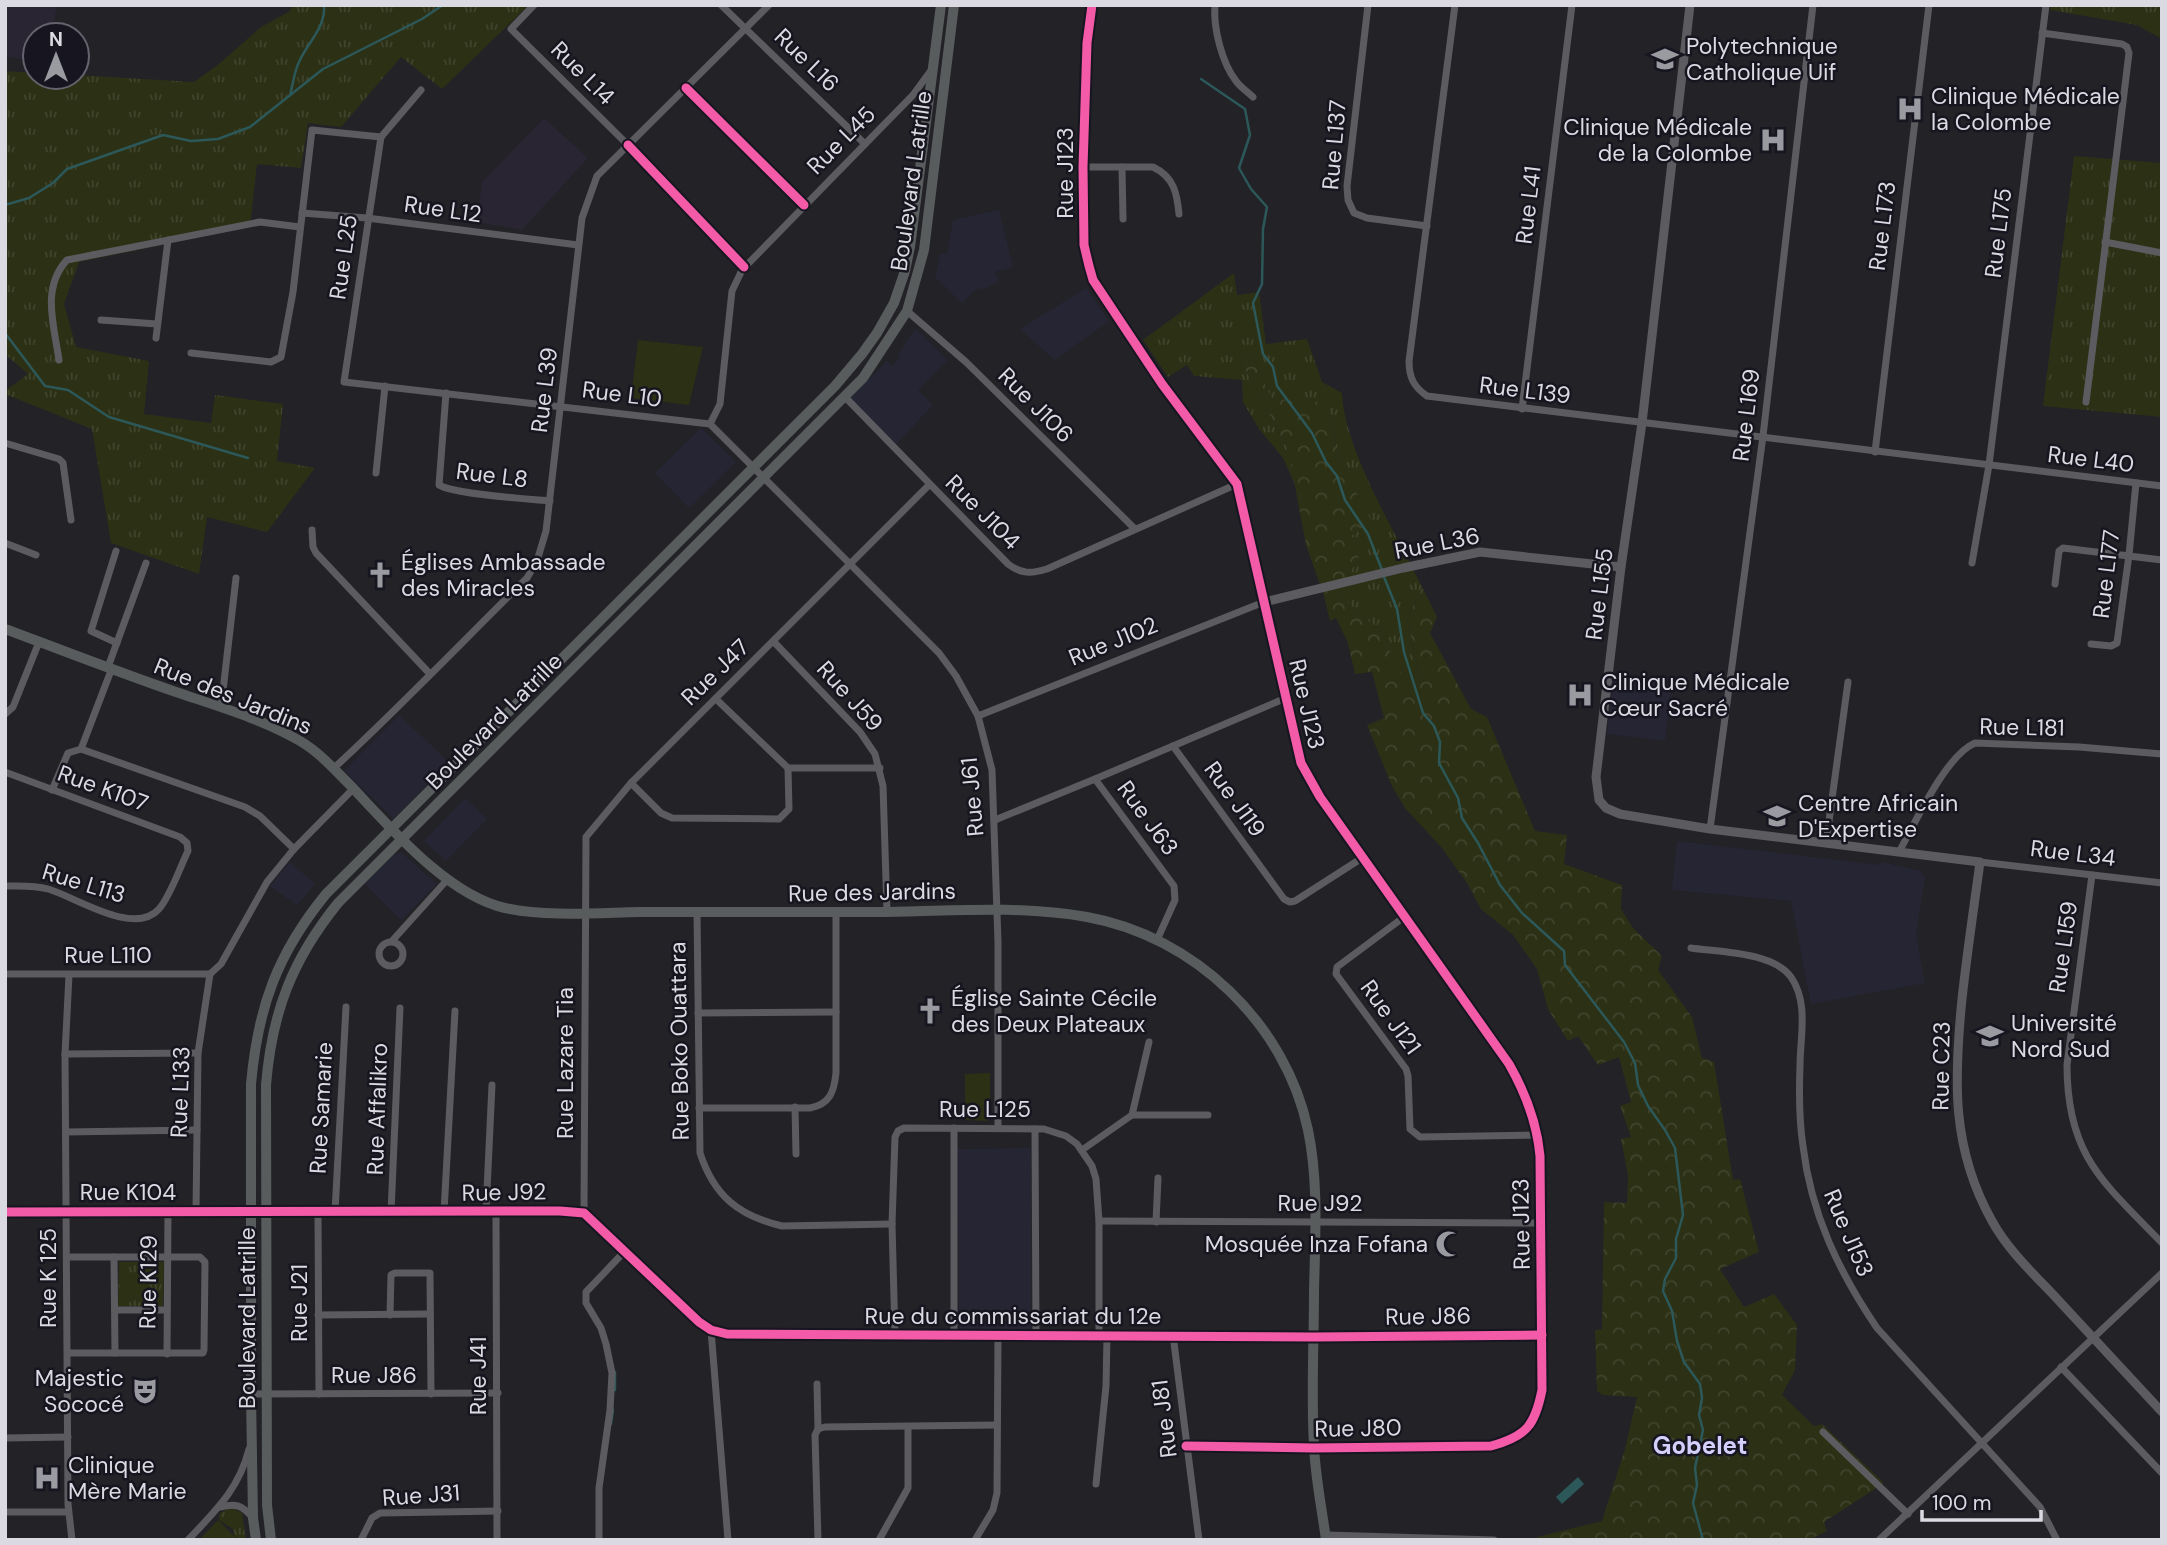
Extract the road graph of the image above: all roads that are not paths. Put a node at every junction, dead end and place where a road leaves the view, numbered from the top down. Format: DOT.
graph roads {
  1 [pos="534,5"];
  2 [pos="722,5"];
  3 [pos="769,5"];
  4 [pos="941,5"];
  5 [pos="954,5"];
  6 [pos="1092,5"];
  7 [pos="1215,5"];
  8 [pos="1368,5"];
  9 [pos="1455,5"];
  10 [pos="1572,5"];
  11 [pos="1690,5"];
  12 [pos="1813,5"];
  13 [pos="1929,5"];
  14 [pos="2046,5"];
  15 [pos="746,29"];
  16 [pos="2042,33"];
  17 [pos="934,65"];
  18 [pos="686,88"];
  19 [pos="421,90"];
  20 [pos="1253,97"];
  21 [pos="381,137"];
  22 [pos="865,144"];
  23 [pos="628,145"];
  24 [pos="1083,167"];
  25 [pos="1122,167"];
  26 [pos="804,205"];
  27 [pos="302,213"];
  28 [pos="1179,214"];
  29 [pos="367,218"];
  30 [pos="1123,219"];
  31 [pos="1427,226"];
  32 [pos="300,227"];
  33 [pos="168,240"];
  34 [pos="2105,242"];
  35 [pos="578,246"];
  36 [pos="2162,253"];
  37 [pos="743,268"];
  38 [pos="907,311"];
  39 [pos="101,320"];
  40 [pos="158,324"];
  41 [pos="156,338"];
  42 [pos="191,353"];
  43 [pos="59,360"];
  44 [pos="344,382"];
  45 [pos="385,386"];
  46 [pos="446,393"];
  47 [pos="845,397"];
  48 [pos="2086,402"];
  49 [pos="561,407"];
  50 [pos="1522,409"];
  51 [pos="1642,423"];
  52 [pos="710,424"];
  53 [pos="1763,436"];
  54 [pos="5,443"];
  55 [pos="1875,452"];
  56 [pos="754,466"];
  57 [pos="1989,466"];
  58 [pos="2016,469"];
  59 [pos="376,473"];
  60 [pos="764,476"];
  61 [pos="2136,483"];
  62 [pos="1237,484"];
  63 [pos="929,485"];
  64 [pos="2162,486"];
  65 [pos="550,501"];
  66 [pos="71,520"];
  67 [pos="1135,529"];
  68 [pos="312,530"];
  69 [pos="5,542"];
  70 [pos="116,551"];
  71 [pos="36,555"];
  72 [pos="2129,555"];
  73 [pos="2162,560"];
  74 [pos="146,563"];
  75 [pos="1972,563"];
  76 [pos="850,564"];
  77 [pos="1620,567"];
  78 [pos="236,578"];
  79 [pos="2055,584"];
  80 [pos="1264,602"];
  81 [pos="5,629"];
  82 [pos="39,642"];
  83 [pos="774,642"];
  84 [pos="117,643"];
  85 [pos="2091,644"];
  86 [pos="110,668"];
  87 [pos="430,674"];
  88 [pos="1849,682"];
  89 [pos="1286,698"];
  90 [pos="716,699"];
  91 [pos="221,708"];
  92 [pos="5,714"];
  93 [pos="978,716"];
  94 [pos="1173,746"];
  95 [pos="81,749"];
  96 [pos="2162,754"];
  97 [pos="334,768"];
  98 [pos="788,768"];
  99 [pos="880,768"];
  100 [pos="5,772"];
  101 [pos="1095,779"];
  102 [pos="631,783"];
  103 [pos="353,789"];
  104 [pos="52,790"];
  105 [pos="995,820"];
  106 [pos="392,828"];
  107 [pos="1710,829"];
  108 [pos="403,839"];
  109 [pos="187,843"];
  110 [pos="1826,843"];
  111 [pos="294,849"];
  112 [pos="1899,852"];
  113 [pos="1362,858"];
  114 [pos="1980,862"];
  115 [pos="2092,875"];
  116 [pos="447,880"];
  117 [pos="2162,883"];
  118 [pos="5,886"];
  119 [pos="997,910"];
  120 [pos="697,912"];
  121 [pos="836,912"];
  122 [pos="887,912"];
  123 [pos="584,913"];
  124 [pos="1404,917"];
  125 [pos="1157,940"];
  126 [pos="392,941"];
  127 [pos="1691,948"];
  128 [pos="5,974"];
  129 [pos="211,974"];
  130 [pos="69,975"];
  131 [pos="346,1007"];
  132 [pos="400,1008"];
  133 [pos="454,1011"];
  134 [pos="836,1012"];
  135 [pos="698,1013"];
  136 [pos="1149,1042"];
  137 [pos="198,1053"];
  138 [pos="65,1054"];
  139 [pos="492,1086"];
  140 [pos="795,1107"];
  141 [pos="699,1108"];
  142 [pos="1132,1115"];
  143 [pos="1208,1115"];
  144 [pos="954,1128"];
  145 [pos="998,1128"];
  146 [pos="1035,1129"];
  147 [pos="197,1130"];
  148 [pos="66,1132"];
  149 [pos="1538,1135"];
  150 [pos="1082,1150"];
  151 [pos="796,1154"];
  152 [pos="1158,1178"];
  153 [pos="67,1211"];
  154 [pos="196,1211"];
  155 [pos="250,1211"];
  156 [pos="266,1211"];
  157 [pos="486,1211"];
  158 [pos="5,1212"];
  159 [pos="168,1212"];
  160 [pos="318,1212"];
  161 [pos="335,1212"];
  162 [pos="391,1212"];
  163 [pos="444,1212"];
  164 [pos="496,1212"];
  165 [pos="584,1213"];
  166 [pos="1099,1221"];
  167 [pos="1156,1222"];
  168 [pos="1315,1223"];
  169 [pos="1541,1223"];
  170 [pos="892,1224"];
  171 [pos="2162,1243"];
  172 [pos="625,1251"];
  173 [pos="68,1257"];
  174 [pos="114,1258"];
  175 [pos="168,1258"];
  176 [pos="2162,1272"];
  177 [pos="115,1310"];
  178 [pos="167,1310"];
  179 [pos="430,1314"];
  180 [pos="318,1315"];
  181 [pos="390,1315"];
  182 [pos="711,1330"];
  183 [pos="1174,1335"];
  184 [pos="1542,1335"];
  185 [pos="895,1336"];
  186 [pos="954,1336"];
  187 [pos="998,1336"];
  188 [pos="1036,1336"];
  189 [pos="1103,1336"];
  190 [pos="1314,1337"];
  191 [pos="2093,1337"];
  192 [pos="68,1353"];
  193 [pos="115,1353"];
  194 [pos="167,1354"];
  195 [pos="2062,1367"];
  196 [pos="817,1384"];
  197 [pos="266,1393"];
  198 [pos="498,1393"];
  199 [pos="251,1394"];
  200 [pos="319,1394"];
  201 [pos="431,1394"];
  202 [pos="2162,1412"];
  203 [pos="997,1425"];
  204 [pos="908,1427"];
  205 [pos="818,1429"];
  206 [pos="1526,1430"];
  207 [pos="1823,1432"];
  208 [pos="68,1437"];
  209 [pos="5,1438"];
  210 [pos="251,1442"];
  211 [pos="1982,1444"];
  212 [pos="1186,1446"];
  213 [pos="1314,1448"];
  214 [pos="2162,1473"];
  215 [pos="1096,1484"];
  216 [pos="219,1507"];
  217 [pos="5,1511"];
  218 [pos="498,1511"];
  219 [pos="68,1512"];
  220 [pos="1908,1514"];
  221 [pos="253,1518"];
  222 [pos="1326,1537"];
  223 [pos="72,1540"];
  224 [pos="188,1540"];
  225 [pos="256,1540"];
  226 [pos="271,1540"];
  227 [pos="361,1540"];
  228 [pos="497,1540"];
  229 [pos="599,1540"];
  230 [pos="728,1540"];
  231 [pos="818,1540"];
  232 [pos="879,1540"];
  233 [pos="975,1540"];
  234 [pos="1199,1540"];
  235 [pos="1494,1540"];
  236 [pos="1879,1540"];
  237 [pos="2057,1540"];
  1 -- 23 [label="street, Rue L14"];
  2 -- 15 [label="street, Rue L16"];
  3 -- 15 [label="street, Rue L39"];
  4 -- 17 [label="main road, Boulevard Latrille"];
  5 -- 38 [label="main road, Boulevard Latrille"];
  6 -- 24 [label="street, Rue J123"];
  7 -- 20 [label="street"];
  8 -- 31 [label="street, Rue L137"];
  9 -- 31 [label="street, Rue L139"];
  10 -- 50 [label="street, Rue L41"];
  11 -- 51 [label="street, Rue L155"];
  12 -- 53 [label="street, Rue L169"];
  13 -- 55 [label="street, Rue L173"];
  14 -- 16 [label="street, Rue L175"];
  15 -- 18 [label="street, Rue L39"];
  15 -- 22 [label="street, Rue L16"];
  16 -- 34 [label="street"];
  16 -- 57 [label="street, Rue L175"];
  17 -- 22 [label="street, Rue L45"];
  17 -- 56 [label="main road, Boulevard Latrille"];
  18 -- 23 [label="street, Rue L39"];
  18 -- 26 [label="street"];
  19 -- 21 [label="street"];
  21 -- 27 [label="street"];
  21 -- 29 [label="street, Rue L25"];
  22 -- 26 [label="street, Rue L45"];
  23 -- 35 [label="street, Rue L39"];
  23 -- 37 [label="street, Rue L14"];
  24 -- 25 [label="street"];
  24 -- 62 [label="street, Rue J123"];
  25 -- 28 [label="street"];
  25 -- 30 [label="street"];
  26 -- 37 [label="street, Rue L45"];
  27 -- 29 [label="street, Rue L12"];
  27 -- 32 [label="street"];
  29 -- 35 [label="street, Rue L12"];
  29 -- 44 [label="street, Rue L25"];
  31 -- 50 [label="street, Rue L139"];
  32 -- 33 [label="street"];
  32 -- 42 [label="street"];
  33 -- 40 [label="street"];
  33 -- 43 [label="street"];
  34 -- 36 [label="street"];
  34 -- 48 [label="street"];
  35 -- 49 [label="street, Rue L39"];
  37 -- 52 [label="street"];
  38 -- 47 [label="main road, Boulevard Latrille"];
  38 -- 67 [label="street, Rue J106"];
  39 -- 40 [label="street"];
  40 -- 41 [label="street"];
  44 -- 45 [label="street, Rue L10"];
  45 -- 46 [label="street, Rue L10"];
  45 -- 59 [label="street"];
  46 -- 49 [label="street, Rue L10"];
  46 -- 65 [label="street, Rue L8"];
  47 -- 60 [label="main road, Boulevard Latrille"];
  47 -- 63 [label="street, Rue J104"];
  49 -- 52 [label="street, Rue L10"];
  49 -- 65 [label="street, Rue L39"];
  50 -- 51 [label="street, Rue L139"];
  51 -- 53 [label="street, Rue L139"];
  51 -- 77 [label="street, Rue L155"];
  52 -- 56 [label="street"];
  53 -- 55 [label="street, Rue L139"];
  53 -- 107 [label="street, Rue L169"];
  54 -- 66 [label="street"];
  55 -- 57 [label="street, Rue L139"];
  56 -- 60 [label="street, Rue J61"];
  56 -- 106 [label="main road, Boulevard Latrille"];
  57 -- 58 [label="street, Rue L139"];
  57 -- 75 [label="street, Rue L175"];
  58 -- 61 [label="street, Rue L40"];
  60 -- 76 [label="street, Rue J61"];
  60 -- 108 [label="main road, Boulevard Latrille"];
  61 -- 64 [label="street, Rue L40"];
  61 -- 72 [label="street, Rue L177"];
  62 -- 67 [label="street, Rue J104"];
  62 -- 80 [label="street, Rue J123"];
  63 -- 67 [label="street, Rue J104"];
  63 -- 76 [label="street, Rue J47"];
  65 -- 87 [label="street, Rue L39"];
  68 -- 87 [label="street"];
  69 -- 71 [label="street"];
  70 -- 84 [label="street"];
  72 -- 73 [label="street"];
  72 -- 79 [label="street"];
  72 -- 85 [label="street, Rue L177"];
  74 -- 84 [label="street"];
  76 -- 83 [label="street, Rue J47"];
  76 -- 93 [label="street, Rue J61"];
  77 -- 80 [label="street, Rue L36"];
  77 -- 107 [label="street, Rue L155"];
  78 -- 91 [label="street"];
  80 -- 89 [label="street, Rue J123"];
  80 -- 93 [label="street, Rue J102"];
  81 -- 82 [label="main road, Rue des Jardins"];
  82 -- 86 [label="main road, Rue des Jardins"];
  82 -- 92 [label="street"];
  83 -- 90 [label="street, Rue J47"];
  83 -- 99 [label="street, Rue J59"];
  84 -- 86 [label="street"];
  86 -- 91 [label="main road, Rue des Jardins"];
  86 -- 95 [label="street"];
  87 -- 97 [label="street, Rue L39"];
  88 -- 110 [label="street"];
  89 -- 94 [label="street, Rue J119"];
  89 -- 113 [label="street, Rue J123"];
  90 -- 98 [label="street"];
  90 -- 102 [label="street, Rue J47"];
  91 -- 97 [label="main road, Rue des Jardins"];
  93 -- 105 [label="street, Rue J61"];
  94 -- 101 [label="street"];
  94 -- 113 [label="street, Rue J119"];
  95 -- 104 [label="street"];
  95 -- 111 [label="street"];
  96 -- 112 [label="street, Rue L181"];
  97 -- 103 [label="main road, Rue des Jardins"];
  98 -- 99 [label="street"];
  98 -- 102 [label="street"];
  99 -- 122 [label="street, Rue J59"];
  100 -- 104 [label="street, Rue K107"];
  101 -- 105 [label="street, Rue J63"];
  101 -- 125 [label="street, Rue J63"];
  102 -- 123 [label="street, Rue J47"];
  103 -- 106 [label="main road, Rue des Jardins"];
  103 -- 111 [label="street"];
  104 -- 109 [label="street, Rue K107"];
  105 -- 119 [label="street, Rue J61"];
  106 -- 108 [label="main road, Rue des Jardins"];
  106 -- 155 [label="main road, Boulevard Latrille"];
  107 -- 110 [label="street, Rue L155"];
  108 -- 116 [label="main road, Rue des Jardins"];
  108 -- 156 [label="main road, Boulevard Latrille"];
  109 -- 118 [label="street, Rue L113"];
  110 -- 112 [label="street, Rue L155"];
  111 -- 129 [label="street"];
  112 -- 114 [label="street, Rue L155"];
  113 -- 124 [label="street, Rue J123"];
  114 -- 115 [label="street, Rue L34"];
  114 -- 191 [label="street, Rue C23"];
  115 -- 117 [label="street, Rue L34"];
  115 -- 171 [label="street, Rue L159"];
  116 -- 123 [label="main road, Rue des Jardins"];
  116 -- 126 [label="street"];
  119 -- 122 [label="main road, Rue des Jardins"];
  119 -- 125 [label="main road, Rue des Jardins"];
  119 -- 145 [label="street, Rue J61"];
  120 -- 121 [label="main road, Rue des Jardins"];
  120 -- 123 [label="main road, Rue des Jardins"];
  120 -- 135 [label="street, Rue Boko Ouattara"];
  121 -- 122 [label="main road, Rue des Jardins"];
  121 -- 134 [label="street"];
  123 -- 165 [label="street, Rue Lazare Tia"];
  124 -- 149 [label="street, Rue J123"];
  124 -- 149 [label="street, Rue J121"];
  125 -- 168 [label="main road, Rue des Jardins"];
  127 -- 211 [label="street, Rue J153"];
  128 -- 130 [label="street, Rue L110"];
  129 -- 130 [label="street, Rue L110"];
  129 -- 137 [label="street, Rue L133"];
  130 -- 138 [label="street, Rue K 125"];
  131 -- 161 [label="street, Rue Samarie"];
  132 -- 162 [label="street, Rue Affalikro"];
  133 -- 163 [label="street"];
  134 -- 135 [label="street"];
  134 -- 140 [label="street"];
  135 -- 141 [label="street, Rue Boko Ouattara"];
  136 -- 142 [label="street"];
  137 -- 138 [label="street"];
  137 -- 147 [label="street, Rue L133"];
  138 -- 148 [label="street, Rue K 125"];
  139 -- 157 [label="street"];
  140 -- 141 [label="street"];
  140 -- 151 [label="street"];
  141 -- 170 [label="street, Rue Boko Ouattara"];
  142 -- 143 [label="street"];
  142 -- 150 [label="street"];
  144 -- 145 [label="street, Rue L125"];
  144 -- 170 [label="street, Rue L125"];
  144 -- 186 [label="street"];
  145 -- 146 [label="street, Rue L125"];
  146 -- 150 [label="street, Rue L125"];
  146 -- 188 [label="street"];
  147 -- 148 [label="street"];
  147 -- 154 [label="street, Rue L133"];
  148 -- 153 [label="street, Rue K 125"];
  149 -- 169 [label="street, Rue J123"];
  150 -- 166 [label="street"];
  152 -- 167 [label="street"];
  153 -- 158 [label="street, Rue K104"];
  153 -- 159 [label="street, Rue K104"];
  153 -- 173 [label="street, Rue K 125"];
  154 -- 155 [label="street, Rue K104"];
  154 -- 159 [label="street, Rue K104"];
  155 -- 156 [label="street, Rue J92"];
  155 -- 199 [label="main road, Boulevard Latrille"];
  156 -- 160 [label="street, Rue J92"];
  156 -- 197 [label="main road, Boulevard Latrille"];
  157 -- 163 [label="street, Rue J92"];
  157 -- 164 [label="street, Rue J92"];
  159 -- 175 [label="street, Rue K129"];
  160 -- 161 [label="street, Rue J92"];
  160 -- 180 [label="street, Rue J21"];
  161 -- 162 [label="street, Rue J92"];
  162 -- 163 [label="street, Rue J92"];
  164 -- 165 [label="street, Rue J92"];
  164 -- 198 [label="street, Rue J41"];
  165 -- 172 [label="street"];
  166 -- 167 [label="street, Rue J92"];
  166 -- 189 [label="street"];
  167 -- 168 [label="street, Rue J92"];
  168 -- 169 [label="street, Rue J92"];
  168 -- 190 [label="main road, Rue des Jardins"];
  169 -- 184 [label="street, Rue J123"];
  170 -- 185 [label="street, Rue L125"];
  172 -- 182 [label="street"];
  172 -- 229 [label="street"];
  173 -- 174 [label="street"];
  173 -- 192 [label="street, Rue K 125"];
  174 -- 175 [label="street"];
  174 -- 177 [label="street"];
  175 -- 178 [label="street, Rue K129"];
  175 -- 194 [label="street"];
  176 -- 191 [label="street"];
  177 -- 178 [label="street"];
  177 -- 193 [label="street"];
  178 -- 194 [label="street, Rue K129"];
  179 -- 181 [label="street"];
  179 -- 181 [label="street"];
  179 -- 201 [label="street"];
  180 -- 181 [label="street"];
  180 -- 200 [label="street, Rue J21"];
  182 -- 185 [label="street, Rue du commissariat du 12e"];
  182 -- 230 [label="street"];
  183 -- 189 [label="street, Rue du commissariat du 12e"];
  183 -- 190 [label="street, Rue du commissariat du 12e"];
  183 -- 212 [label="street, Rue J81"];
  184 -- 190 [label="street, Rue J86"];
  184 -- 206 [label="street, Rue J123"];
  185 -- 186 [label="street, Rue du commissariat du 12e"];
  186 -- 187 [label="street, Rue du commissariat du 12e"];
  187 -- 188 [label="street, Rue du commissariat du 12e"];
  187 -- 203 [label="street"];
  188 -- 189 [label="street, Rue du commissariat du 12e"];
  189 -- 215 [label="street"];
  190 -- 213 [label="main road, Rue des Jardins"];
  191 -- 195 [label="street"];
  191 -- 202 [label="street, Rue C23"];
  192 -- 193 [label="street"];
  192 -- 208 [label="street, Rue K 125"];
  193 -- 194 [label="street"];
  195 -- 211 [label="street"];
  195 -- 214 [label="street"];
  196 -- 205 [label="street"];
  197 -- 199 [label="street, Rue J86"];
  197 -- 200 [label="street, Rue J86"];
  197 -- 226 [label="main road, Boulevard Latrille"];
  198 -- 201 [label="street, Rue J86"];
  198 -- 218 [label="street, Rue J41"];
  199 -- 210 [label="main road, Boulevard Latrille"];
  200 -- 201 [label="street, Rue J86"];
  203 -- 204 [label="street"];
  203 -- 233 [label="street"];
  204 -- 205 [label="street"];
  204 -- 232 [label="street"];
  205 -- 231 [label="street"];
  206 -- 213 [label="street, Rue J80"];
  207 -- 220 [label="street"];
  208 -- 209 [label="street"];
  208 -- 219 [label="street, Rue K 125"];
  210 -- 216 [label="street"];
  210 -- 221 [label="main road, Boulevard Latrille"];
  211 -- 220 [label="street"];
  211 -- 237 [label="street, Rue J153"];
  212 -- 213 [label="street, Rue J80"];
  212 -- 234 [label="street, Rue J81"];
  213 -- 222 [label="main road, Rue des Jardins"];
  216 -- 221 [label="street"];
  216 -- 224 [label="street"];
  217 -- 219 [label="street"];
  218 -- 227 [label="street, Rue J31"];
  218 -- 228 [label="street, Rue J41"];
  219 -- 223 [label="street, Rue K 125"];
  220 -- 236 [label="street"];
  221 -- 225 [label="main road, Boulevard Latrille"];
  222 -- 235 [label="street"];
}
